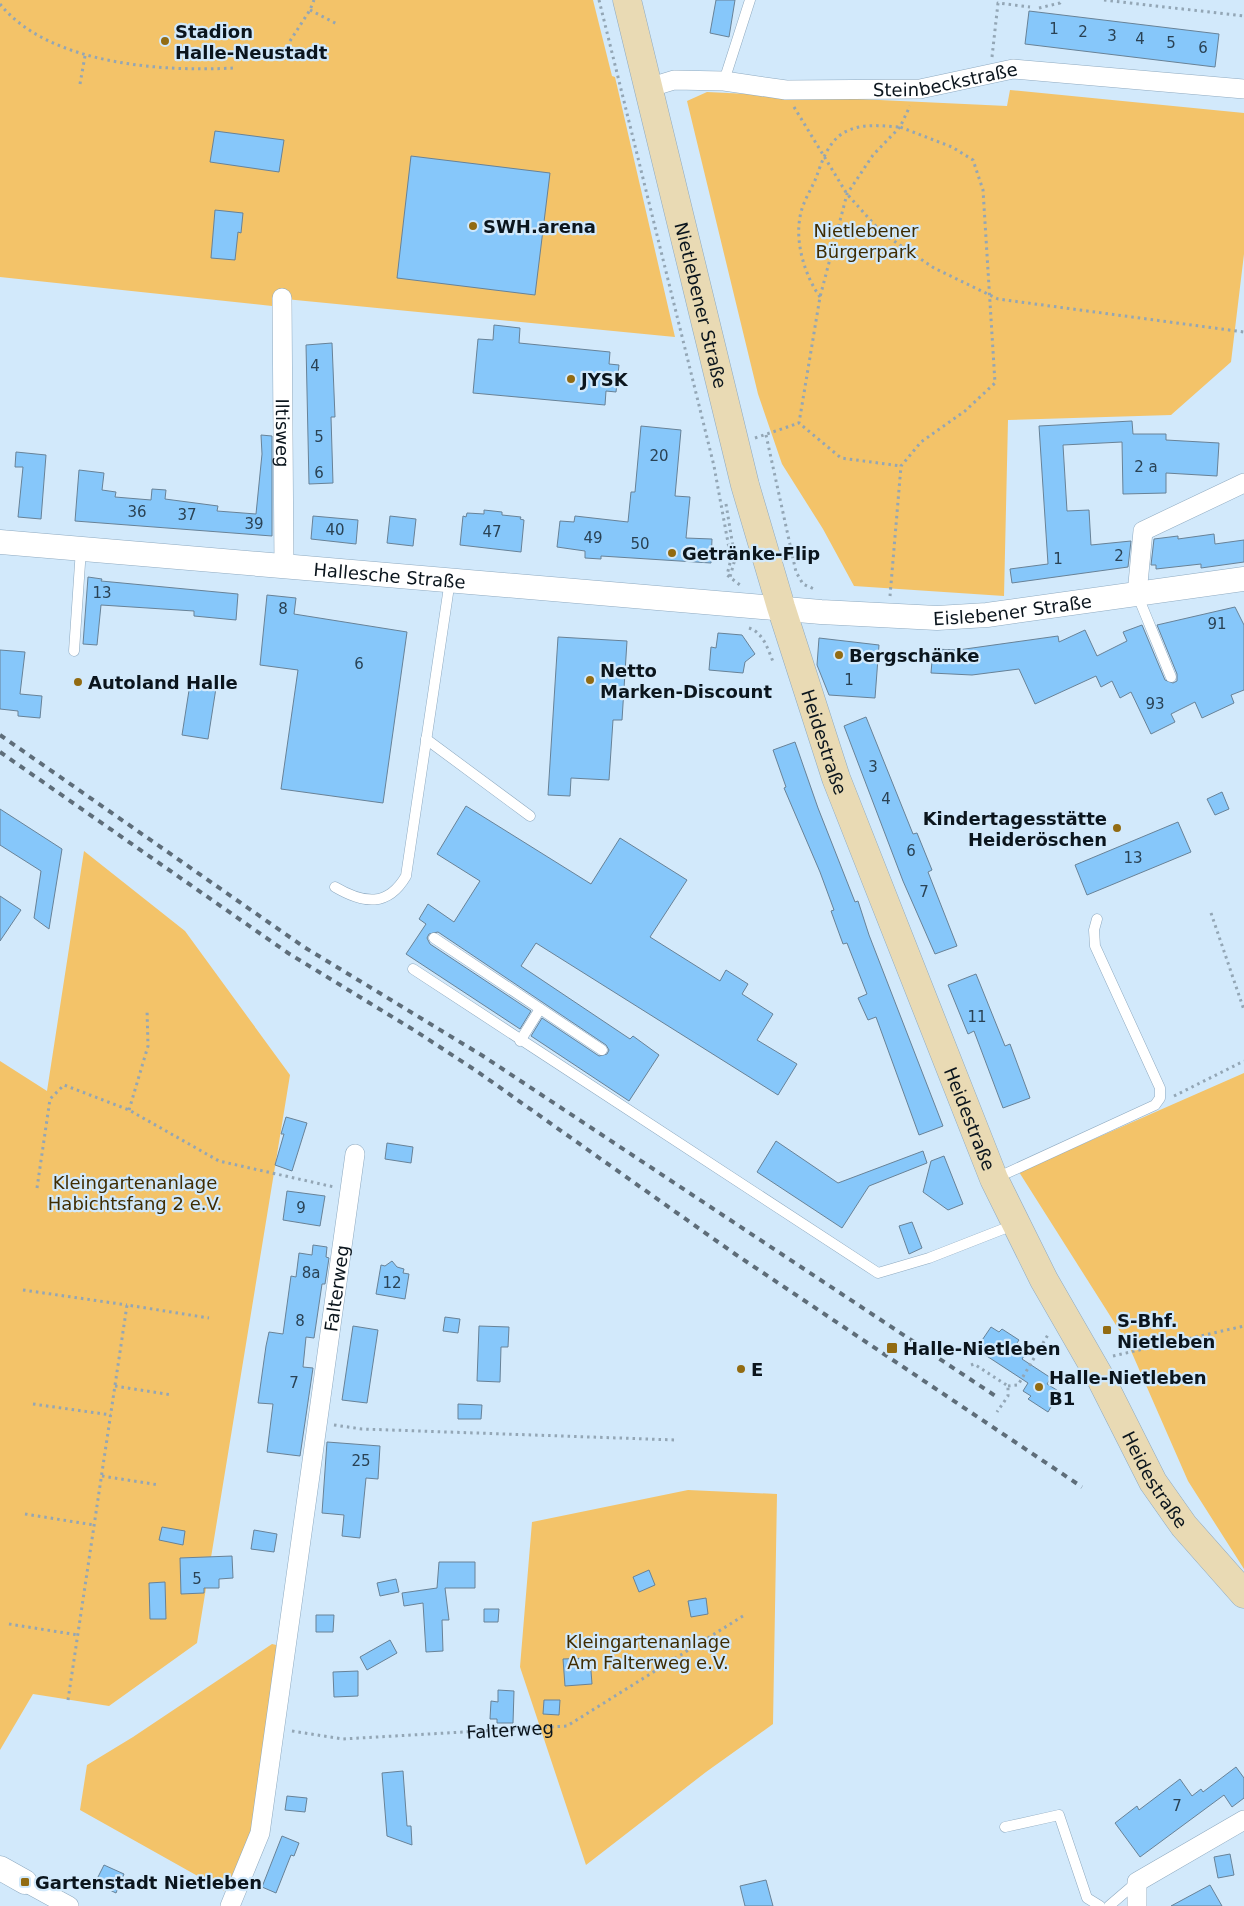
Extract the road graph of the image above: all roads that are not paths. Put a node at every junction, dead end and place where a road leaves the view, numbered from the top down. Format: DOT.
graph roads {
  1 [pos="627,0"];
  2 [pos="750,0"];
  3 [pos="724,81"];
  4 [pos="648,88"];
  5 [pos="1244,89"];
  6 [pos="282,298"];
  7 [pos="1244,483"];
  8 [pos="0,542"];
  9 [pos="81,549"];
  10 [pos="284,567"];
  11 [pos="1244,579"];
  12 [pos="450,580"];
  13 [pos="1137,594"];
  14 [pos="781,607"];
  15 [pos="74,651"];
  16 [pos="1171,677"];
  17 [pos="426,739"];
  18 [pos="530,816"];
  19 [pos="336,887"];
  20 [pos="1097,918"];
  21 [pos="434,938"];
  22 [pos="413,969"];
  23 [pos="540,1009"];
  24 [pos="520,1041"];
  25 [pos="602,1050"];
  26 [pos="355,1154"];
  27 [pos="994,1179"];
  28 [pos="1016,1224"];
  29 [pos="1243,1591"];
  30 [pos="1244,1820"];
  31 [pos="1005,1827"];
  32 [pos="0,1868"];
  33 [pos="24,1882"];
  34 [pos="1137,1882"];
  35 [pos="69,1906"];
  36 [pos="230,1906"];
  37 [pos="1100,1906"];
  38 [pos="1109,1906"];
  39 [pos="1136,1906"];
  1 -- 4 [label="main road, Nietlebener Straße"];
  2 -- 3 [label="lane"];
  3 -- 4 [label="street, Steinbeckstraße"];
  3 -- 5 [label="street, Steinbeckstraße"];
  4 -- 14 [label="main road, Nietlebener Straße"];
  6 -- 10 [label="street, Iltisweg"];
  7 -- 13 [label="street"];
  8 -- 9 [label="street, Hallesche Straße"];
  9 -- 10 [label="street, Hallesche Straße"];
  9 -- 15 [label="lane"];
  10 -- 12 [label="street, Hallesche Straße"];
  11 -- 13 [label="street, Eislebener Straße"];
  12 -- 14 [label="street, Hallesche Straße"];
  12 -- 17 [label="lane"];
  13 -- 14 [label="street, Eislebener Straße"];
  13 -- 16 [label="lane"];
  14 -- 27 [label="main road, Heidestraße"];
  17 -- 18 [label="lane"];
  17 -- 19 [label="lane"];
  20 -- 27 [label="lane"];
  21 -- 23 [label="lane"];
  22 -- 24 [label="lane"];
  23 -- 24 [label="lane"];
  23 -- 25 [label="lane"];
  24 -- 28 [label="lane"];
  26 -- 36 [label="street, Falterweg"];
  27 -- 28 [label="main road, Heidestraße"];
  28 -- 29 [label="main road, Heidestraße"];
  30 -- 34 [label="street"];
  31 -- 37 [label="lane"];
  32 -- 33 [label="street"];
  33 -- 35 [label="street"];
  34 -- 38 [label="lane"];
  34 -- 39 [label="street"];
}
